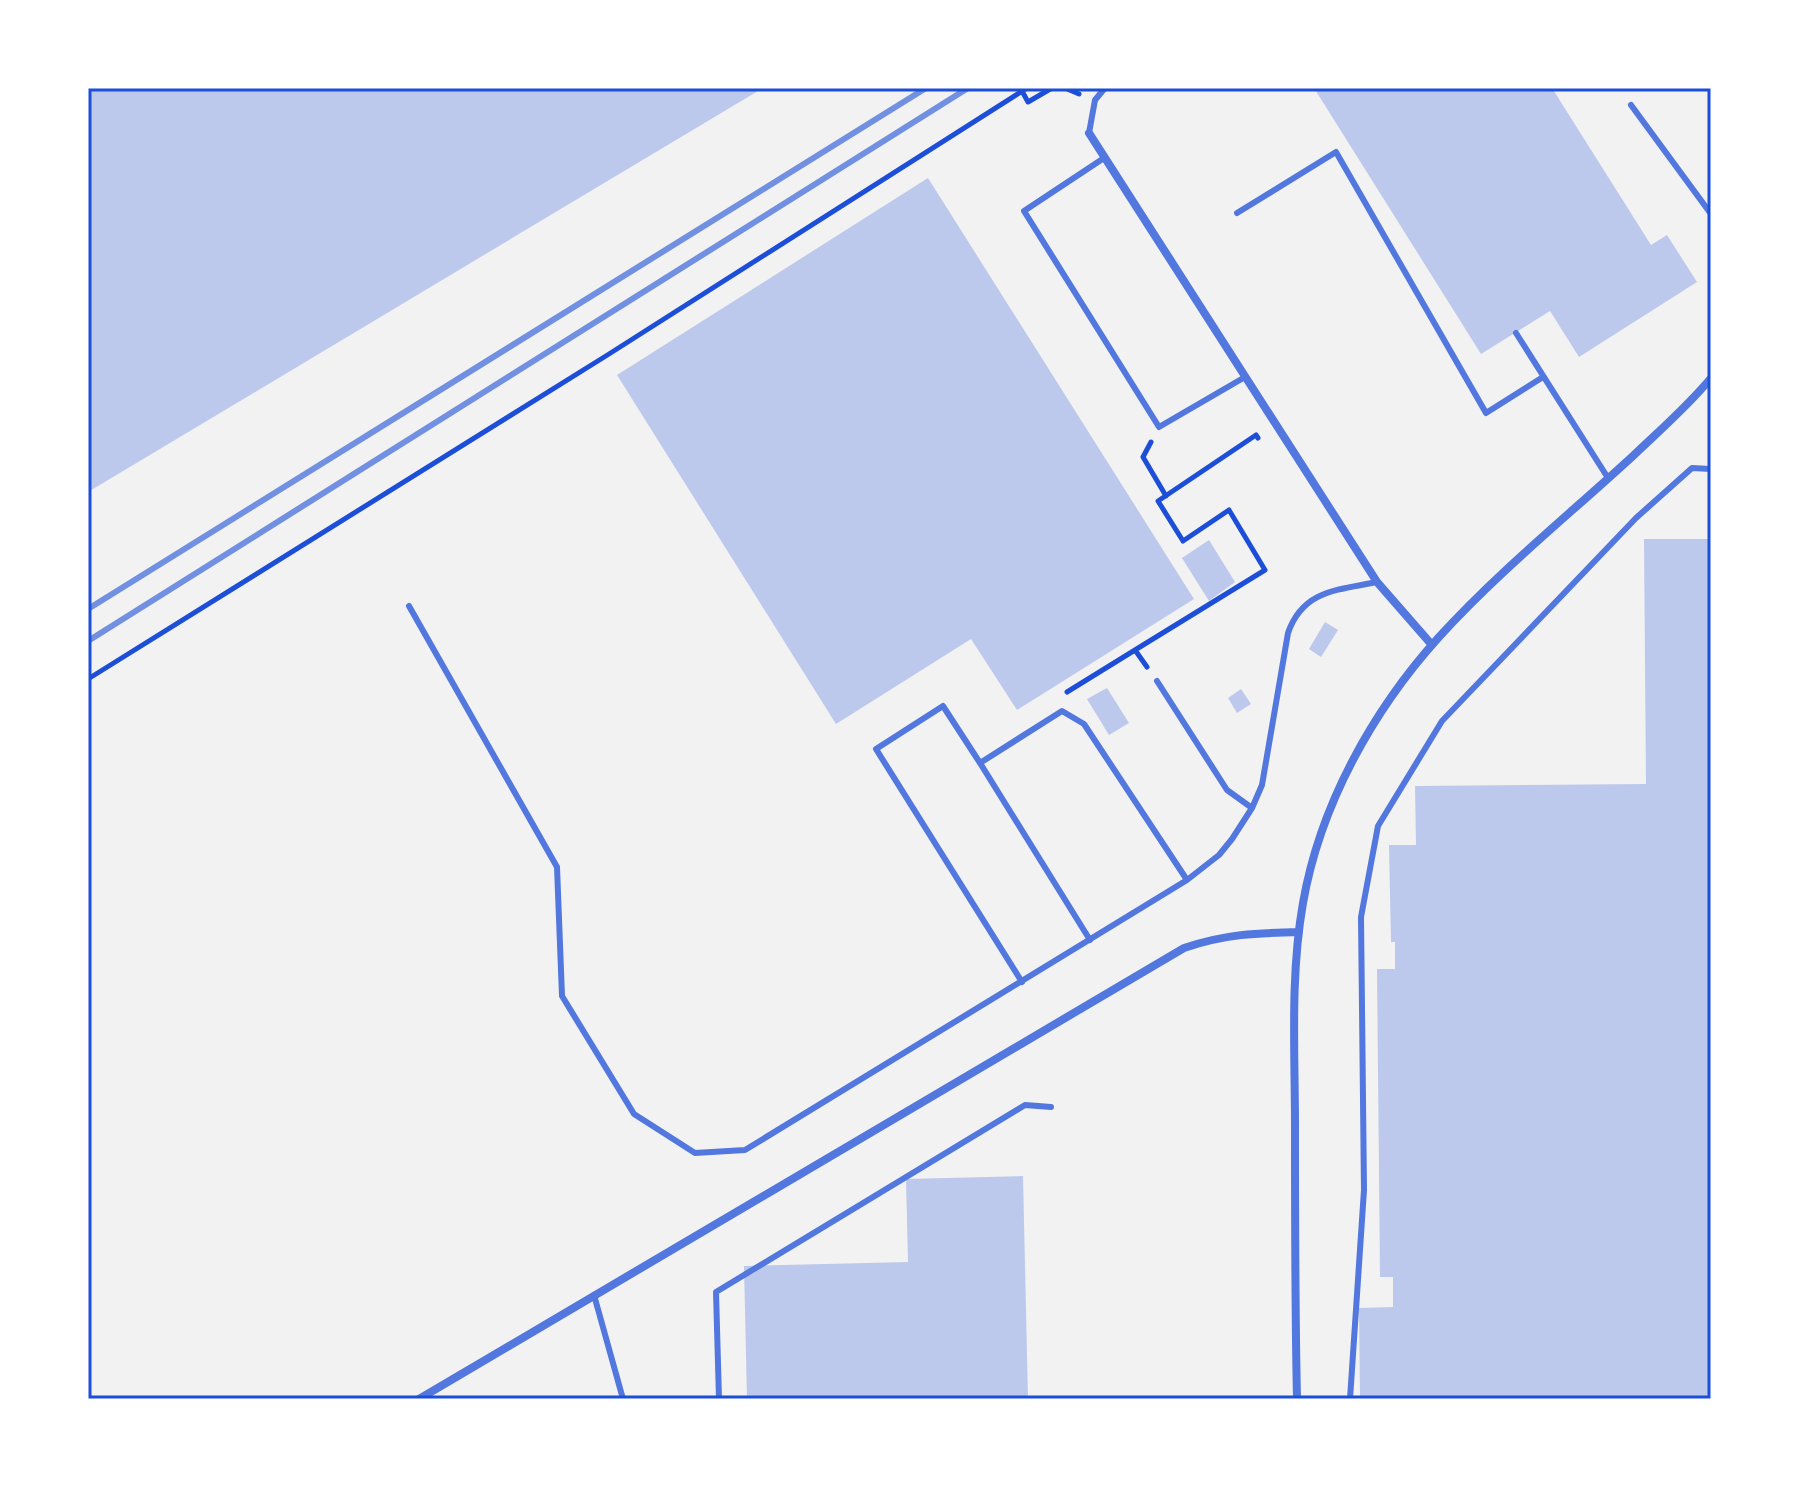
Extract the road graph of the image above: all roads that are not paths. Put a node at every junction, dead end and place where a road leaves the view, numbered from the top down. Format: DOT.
graph roads {
  1 [pos="1105,88"];
  2 [pos="1631,105"];
  3 [pos="1089,133"];
  4 [pos="1104,158"];
  5 [pos="1237,213"];
  6 [pos="1711,214"];
  7 [pos="1516,333"];
  8 [pos="1245,377"];
  9 [pos="1543,377"];
  10 [pos="1711,378"];
  11 [pos="1711,469"];
  12 [pos="1608,478"];
  13 [pos="1377,582"];
  14 [pos="409,606"];
  15 [pos="1432,645"];
  16 [pos="1157,681"];
  17 [pos="980,763"];
  18 [pos="1252,808"];
  19 [pos="1187,880"];
  20 [pos="1299,932"];
  21 [pos="1090,940"];
  22 [pos="1022,982"];
  23 [pos="1051,1107"];
  24 [pos="594,1295"];
  25 [pos="419,1399"];
  26 [pos="623,1399"];
  27 [pos="719,1399"];
  28 [pos="1297,1399"];
  29 [pos="1350,1399"];
  1 -- 3 [label="lane"];
  2 -- 6 [label="lane"];
  3 -- 4 [label="street"];
  4 -- 8 [label="street"];
  4 -- 8 [label="lane"];
  5 -- 9 [label="lane"];
  7 -- 9 [label="lane"];
  8 -- 13 [label="street"];
  9 -- 12 [label="lane"];
  10 -- 12 [label="street"];
  11 -- 29 [label="lane"];
  12 -- 15 [label="street"];
  13 -- 15 [label="street"];
  13 -- 18 [label="lane"];
  14 -- 22 [label="lane"];
  15 -- 20 [label="street"];
  16 -- 18 [label="lane"];
  17 -- 19 [label="lane"];
  17 -- 21 [label="lane"];
  17 -- 22 [label="lane"];
  18 -- 19 [label="lane"];
  19 -- 21 [label="lane"];
  20 -- 24 [label="street"];
  20 -- 28 [label="street"];
  21 -- 22 [label="lane"];
  23 -- 27 [label="lane"];
  24 -- 25 [label="street"];
  24 -- 26 [label="lane"];
}
